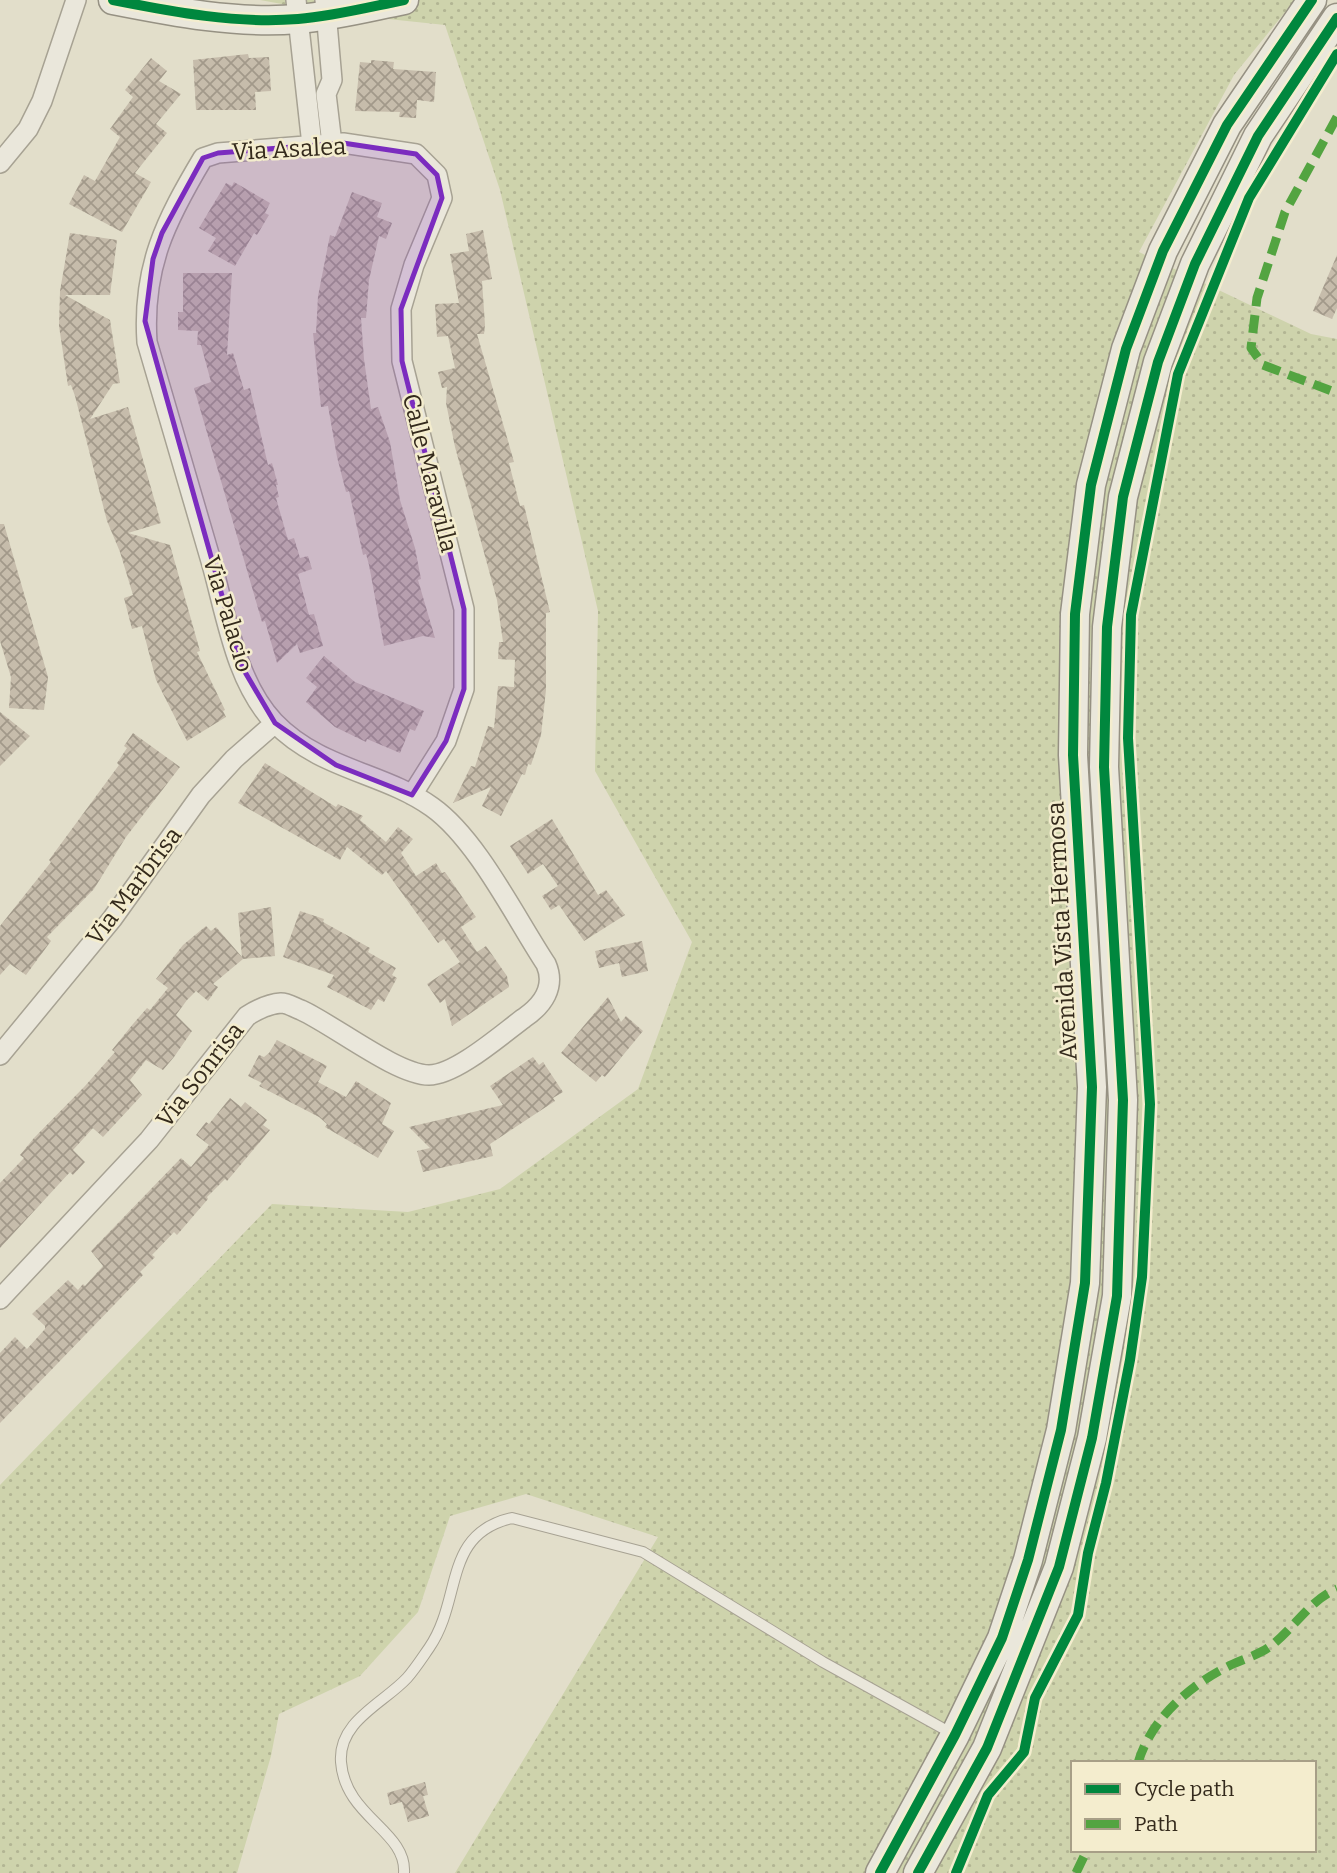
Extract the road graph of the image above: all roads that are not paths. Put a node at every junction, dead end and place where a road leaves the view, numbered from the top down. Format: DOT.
graph roads {
  1 [pos="76,0"];
  2 [pos="113,0"];
  3 [pos="404,0"];
  4 [pos="1312,0"];
  5 [pos="326,8"];
  6 [pos="296,9"];
  7 [pos="1337,18"];
  8 [pos="317,95"];
  9 [pos="322,144"];
  10 [pos="416,154"];
  11 [pos="203,158"];
  12 [pos="0,163"];
  13 [pos="275,723"];
  14 [pos="412,795"];
  15 [pos="549,992"];
  16 [pos="0,1055"];
  17 [pos="0,1299"];
  18 [pos="1090,1353"];
  19 [pos="955,1735"];
  20 [pos="404,1873"];
  21 [pos="880,1873"];
  22 [pos="918,1873"];
  1 -- 12 [label="street"];
  2 -- 6 [label="main road"];
  3 -- 5 [label="main road"];
  4 -- 18 [label="main road, Avenida Vista Hermosa"];
  5 -- 6 [label="main road"];
  5 -- 8 [label="street"];
  6 -- 8 [label="street"];
  7 -- 18 [label="main road, Avenida Vista Hermosa"];
  8 -- 9 [label="street"];
  9 -- 10 [label="street, Via Asalea"];
  9 -- 11 [label="street, Via Asalea"];
  10 -- 14 [label="street, Calle Maravilla"];
  11 -- 13 [label="street, Via Palacio"];
  13 -- 14 [label="street, Via Palacio"];
  13 -- 16 [label="street, Via Marbrisa"];
  14 -- 15 [label="street, Via Palacio"];
  15 -- 17 [label="street, Via Sonrisa"];
  18 -- 19 [label="main road, Avenida Vista Hermosa"];
  18 -- 22 [label="main road, Avenida Vista Hermosa"];
  19 -- 20 [label="lane"];
  19 -- 21 [label="main road, Avenida Vista Hermosa"];
}
